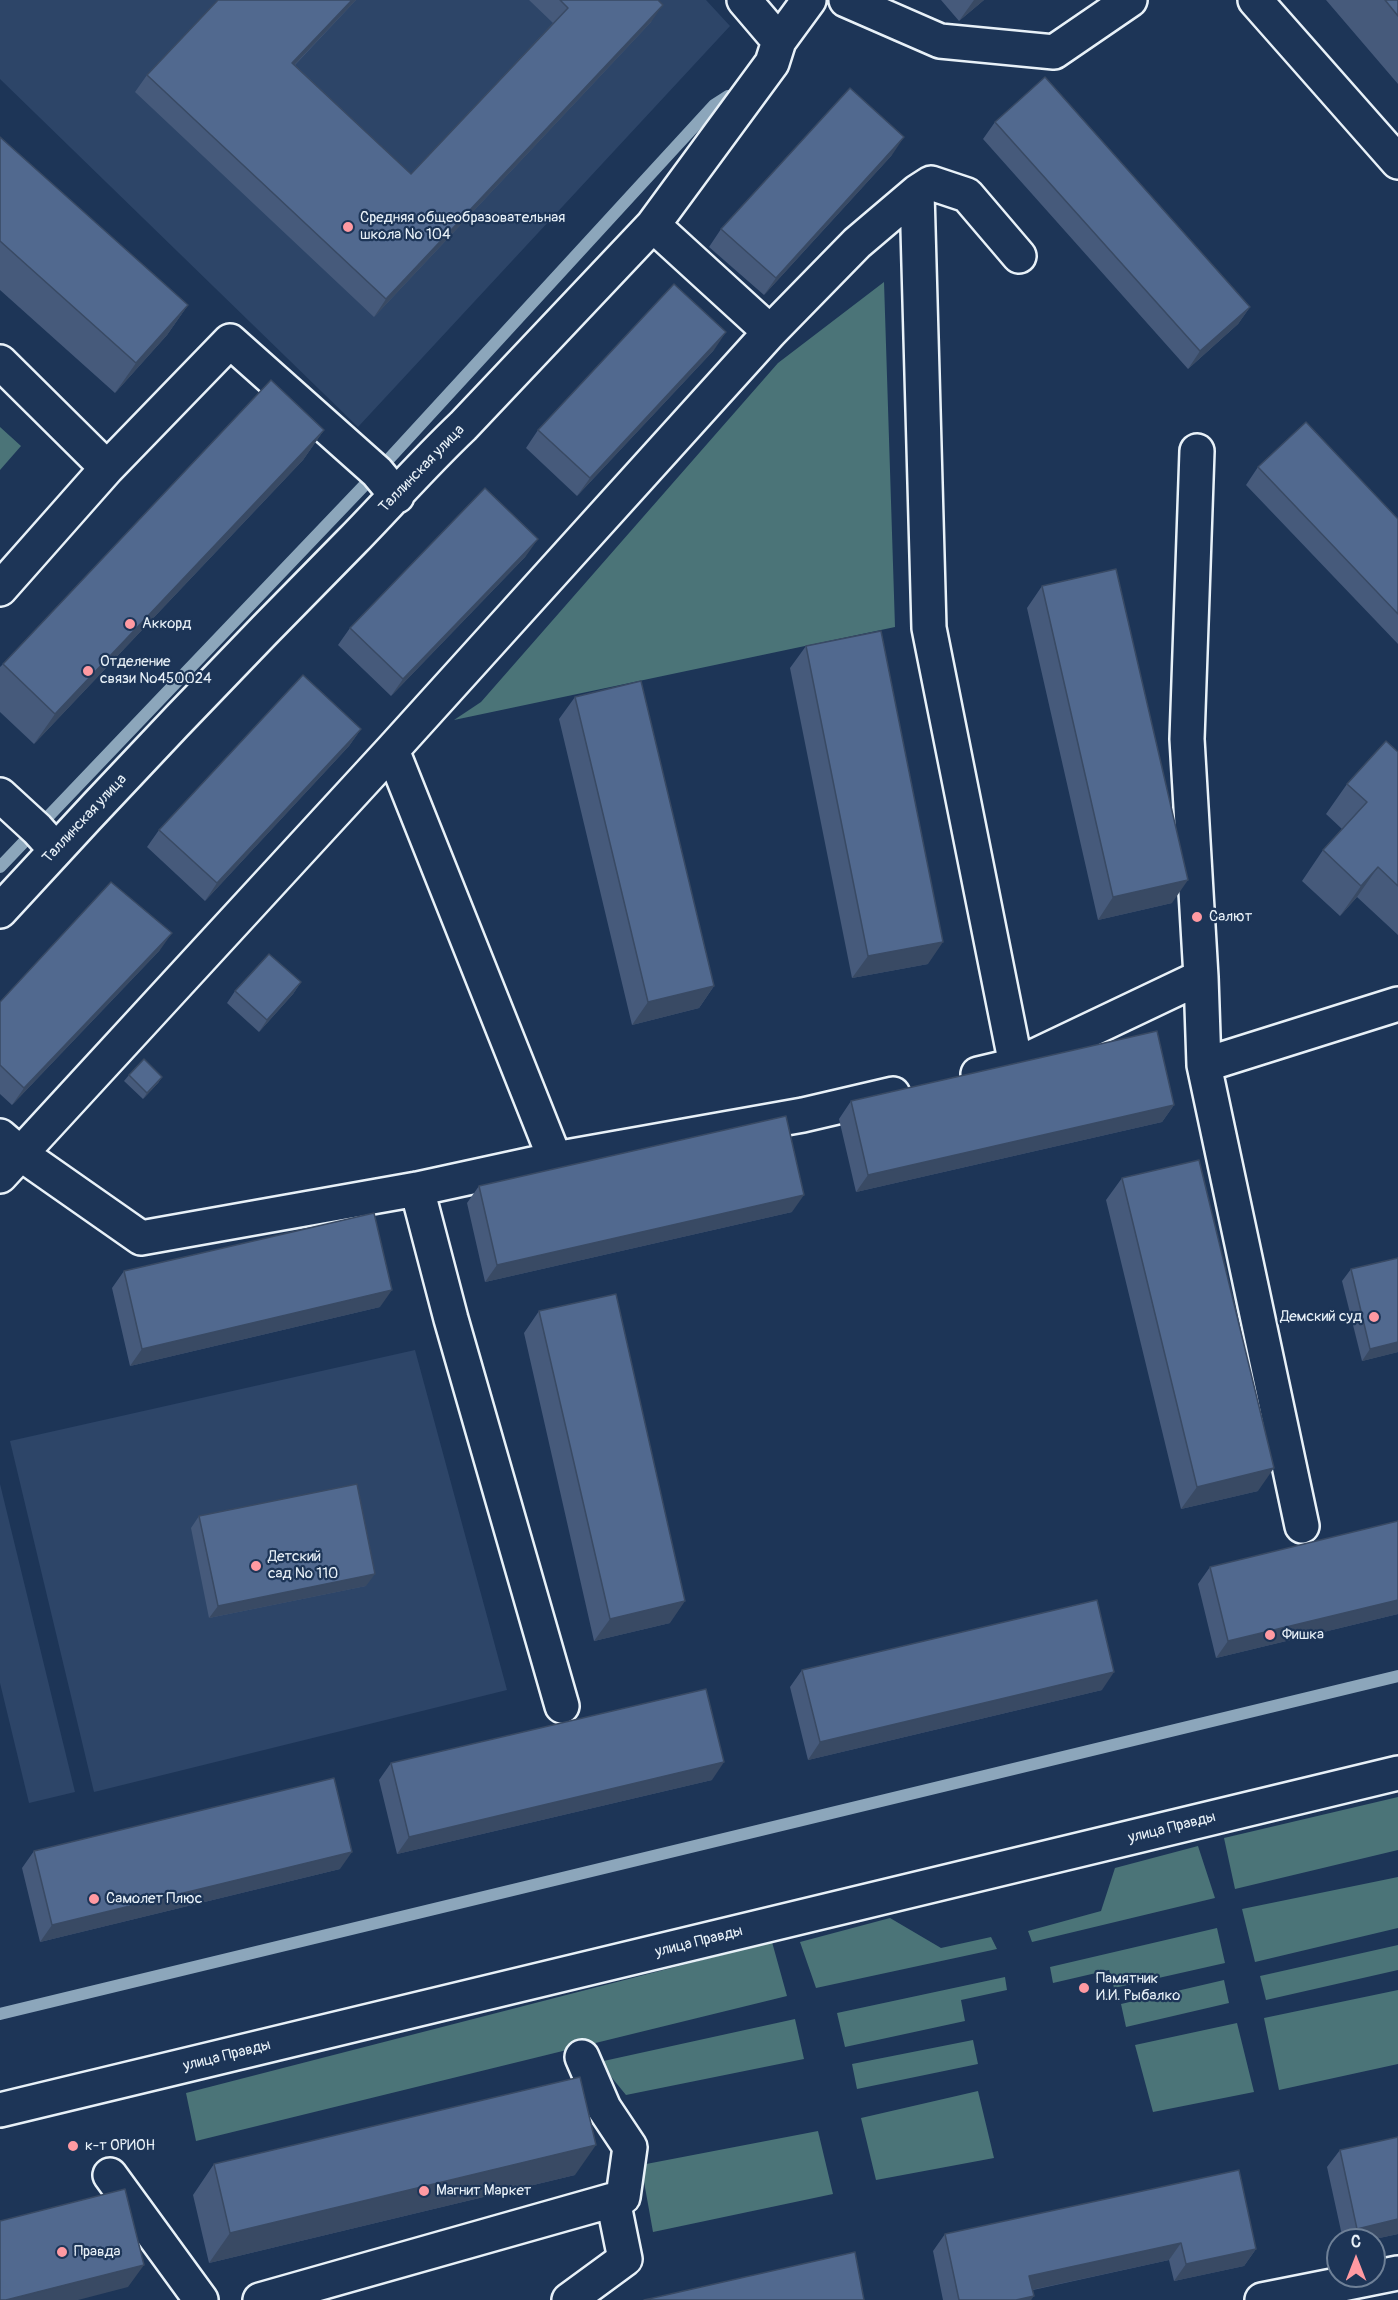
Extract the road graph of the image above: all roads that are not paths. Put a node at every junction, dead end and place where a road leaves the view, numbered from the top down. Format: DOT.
graph roads {
  1 [pos="744,0"];
  2 [pos="809,0"];
  3 [pos="846,0"];
  4 [pos="1130,0"];
  5 [pos="1255,0"];
  6 [pos="779,40"];
  7 [pos="1398,162"];
  8 [pos="917,192"];
  9 [pos="652,225"];
  10 [pos="1019,256"];
  11 [pos="770,332"];
  12 [pos="0,362"];
  13 [pos="1197,451"];
  14 [pos="108,468"];
  15 [pos="396,496"];
  16 [pos="0,589"];
  17 [pos="392,750"];
  18 [pos="0,795"];
  19 [pos="56,850"];
  20 [pos="0,911"];
  21 [pos="1201,977"];
  22 [pos="1398,1004"];
  23 [pos="1016,1065"];
  24 [pos="1204,1065"];
  25 [pos="7,1155"];
  26 [pos="555,1159"];
  27 [pos="417,1189"];
  28 [pos="1302,1526"];
  29 [pos="562,1706"];
  30 [pos="1398,1773"];
  31 [pos="582,2057"];
  32 [pos="0,2110"];
  33 [pos="110,2175"];
  34 [pos="613,2200"];
  35 [pos="1398,2273"];
  36 [pos="201,2300"];
  37 [pos="260,2300"];
  38 [pos="569,2300"];
  39 [pos="1262,2300"];
  1 -- 6 [label="main road"];
  2 -- 6 [label="main road, Таллинская улица"];
  3 -- 4 [label="main road"];
  5 -- 7 [label="main road"];
  6 -- 9 [label="main road, Таллинская улица"];
  8 -- 10 [label="main road"];
  8 -- 11 [label="main road"];
  8 -- 23 [label="main road"];
  9 -- 11 [label="main road"];
  9 -- 15 [label="main road, Таллинская улица"];
  11 -- 17 [label="main road"];
  12 -- 14 [label="main road"];
  13 -- 21 [label="main road"];
  14 -- 15 [label="main road"];
  14 -- 16 [label="main road"];
  15 -- 19 [label="main road, Таллинская улица"];
  17 -- 25 [label="main road"];
  17 -- 26 [label="main road"];
  18 -- 19 [label="main road"];
  19 -- 20 [label="main road, Таллинская улица"];
  21 -- 23 [label="main road"];
  21 -- 24 [label="main road"];
  22 -- 24 [label="main road"];
  23 -- 26 [label="main road"];
  24 -- 28 [label="main road"];
  25 -- 27 [label="main road"];
  26 -- 27 [label="main road"];
  27 -- 29 [label="main road"];
  30 -- 32 [label="main road, улица Правды"];
  31 -- 34 [label="main road"];
  33 -- 36 [label="main road"];
  34 -- 37 [label="main road"];
  34 -- 38 [label="main road"];
  35 -- 39 [label="main road"];
}
